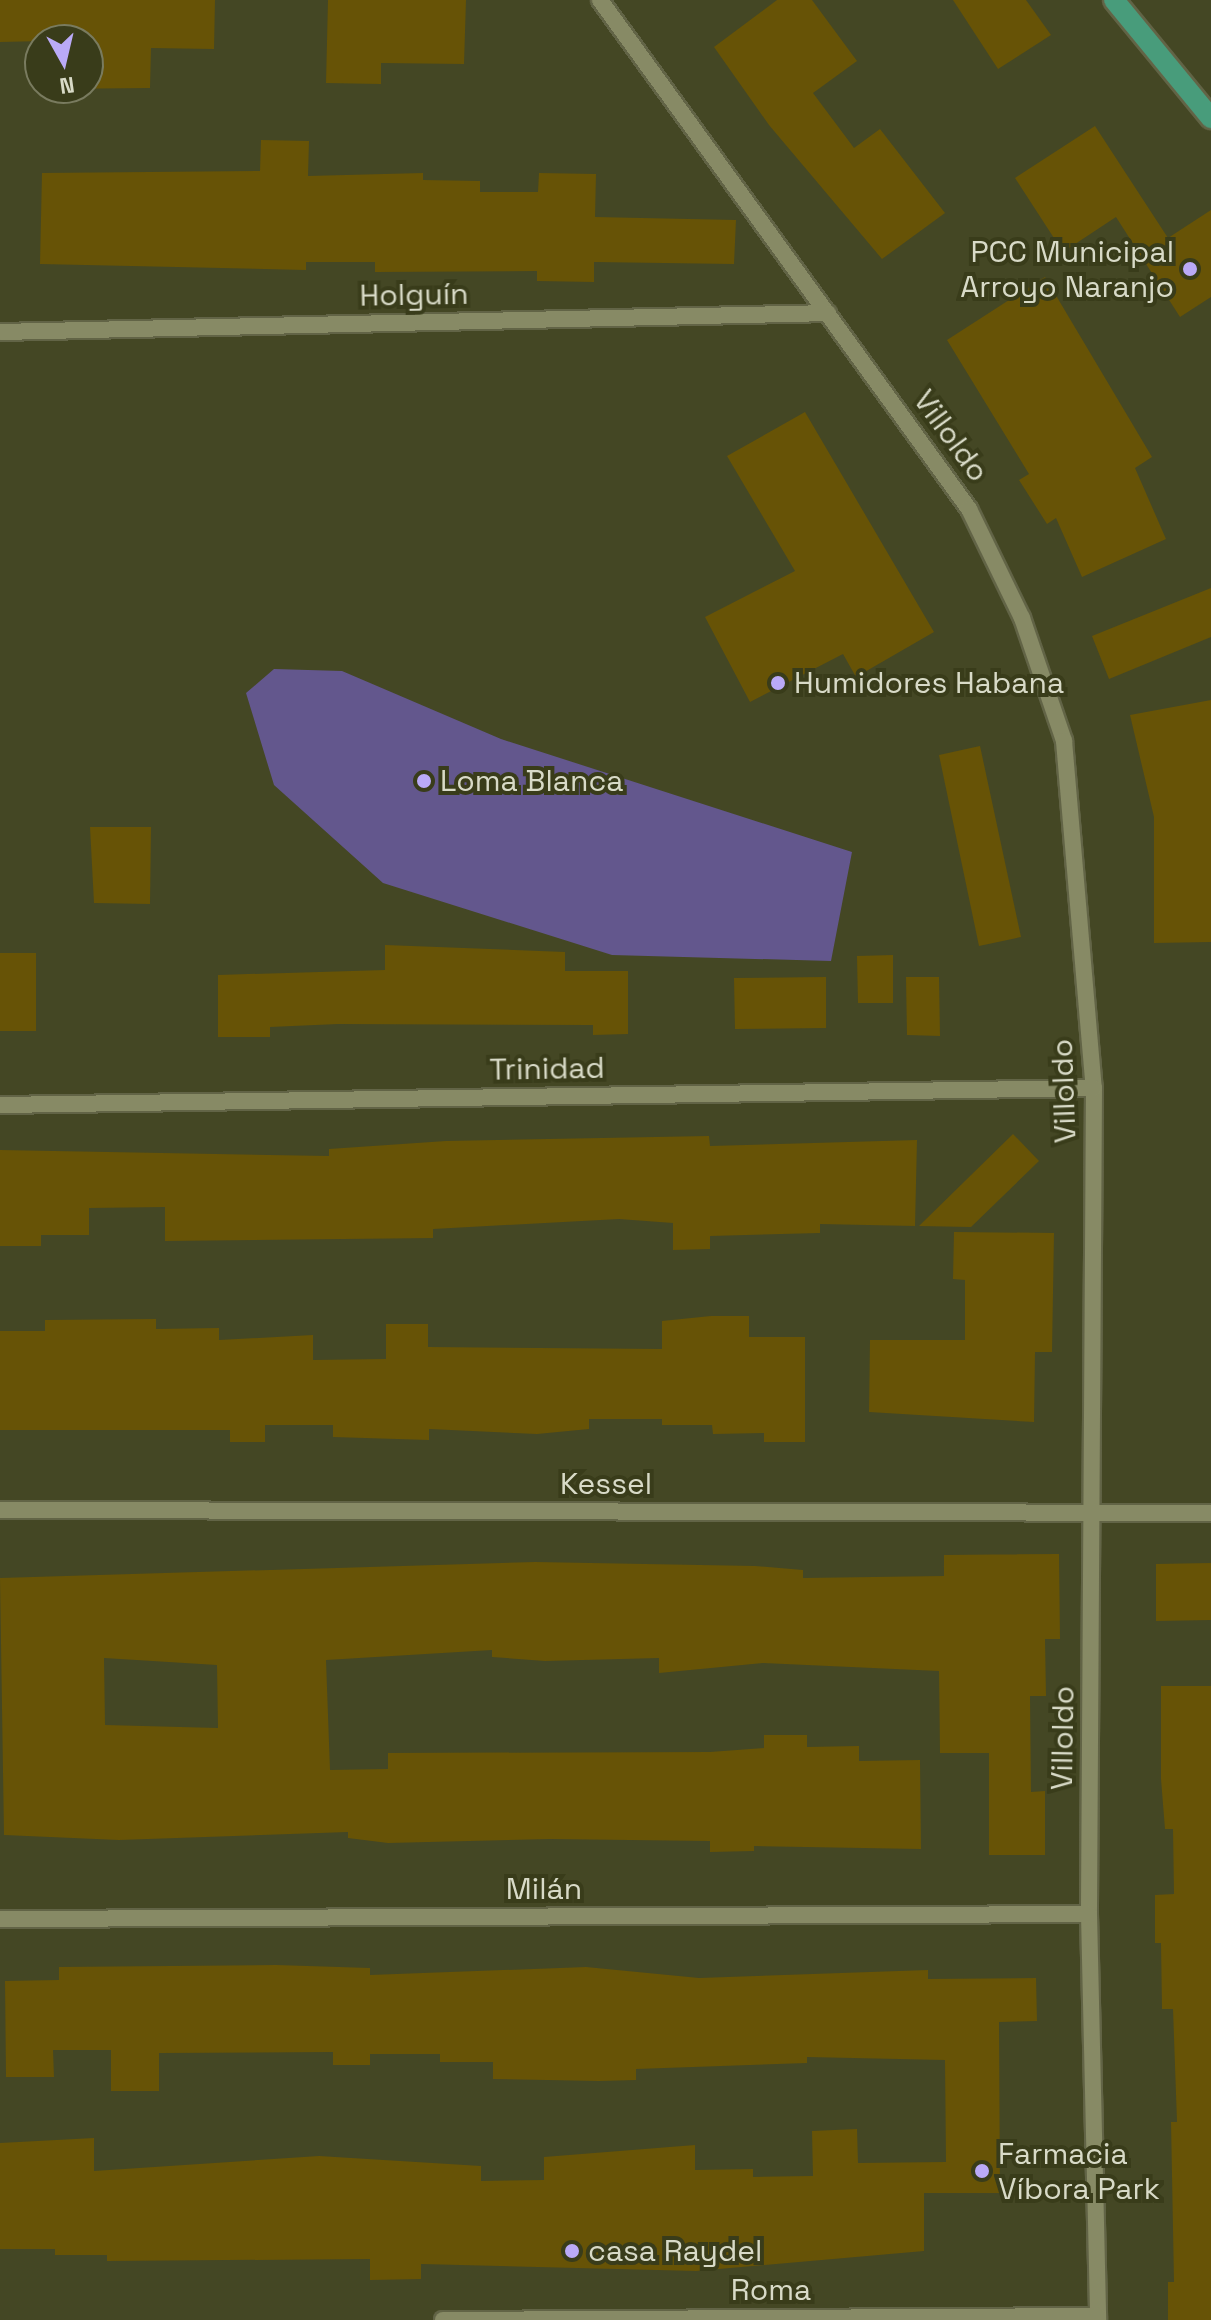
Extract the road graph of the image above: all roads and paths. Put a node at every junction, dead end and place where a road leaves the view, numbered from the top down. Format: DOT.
graph roads {
  1 [pos="600,0"];
  2 [pos="1114,0"];
  3 [pos="1211,118"];
  4 [pos="828,313"];
  5 [pos="0,332"];
  6 [pos="1094,1088"];
  7 [pos="0,1105"];
  8 [pos="0,1510"];
  9 [pos="1211,1513"];
  10 [pos="1093,1514"];
  11 [pos="1089,1914"];
  12 [pos="0,1919"];
  13 [pos="1098,2318"];
  14 [pos="443,2320"];
  1 -- 4 [label="street, Villoldo"];
  2 -- 3 [label="main road"];
  4 -- 5 [label="street, Holguín"];
  4 -- 6 [label="street, Villoldo"];
  6 -- 7 [label="street, Trinidad"];
  6 -- 10 [label="street, Villoldo"];
  8 -- 10 [label="street, Kessel"];
  9 -- 10 [label="street, Kessel"];
  10 -- 11 [label="street, Villoldo"];
  11 -- 12 [label="street, Milán"];
  11 -- 13 [label="street, Villoldo"];
  13 -- 14 [label="street, Roma"];
}
